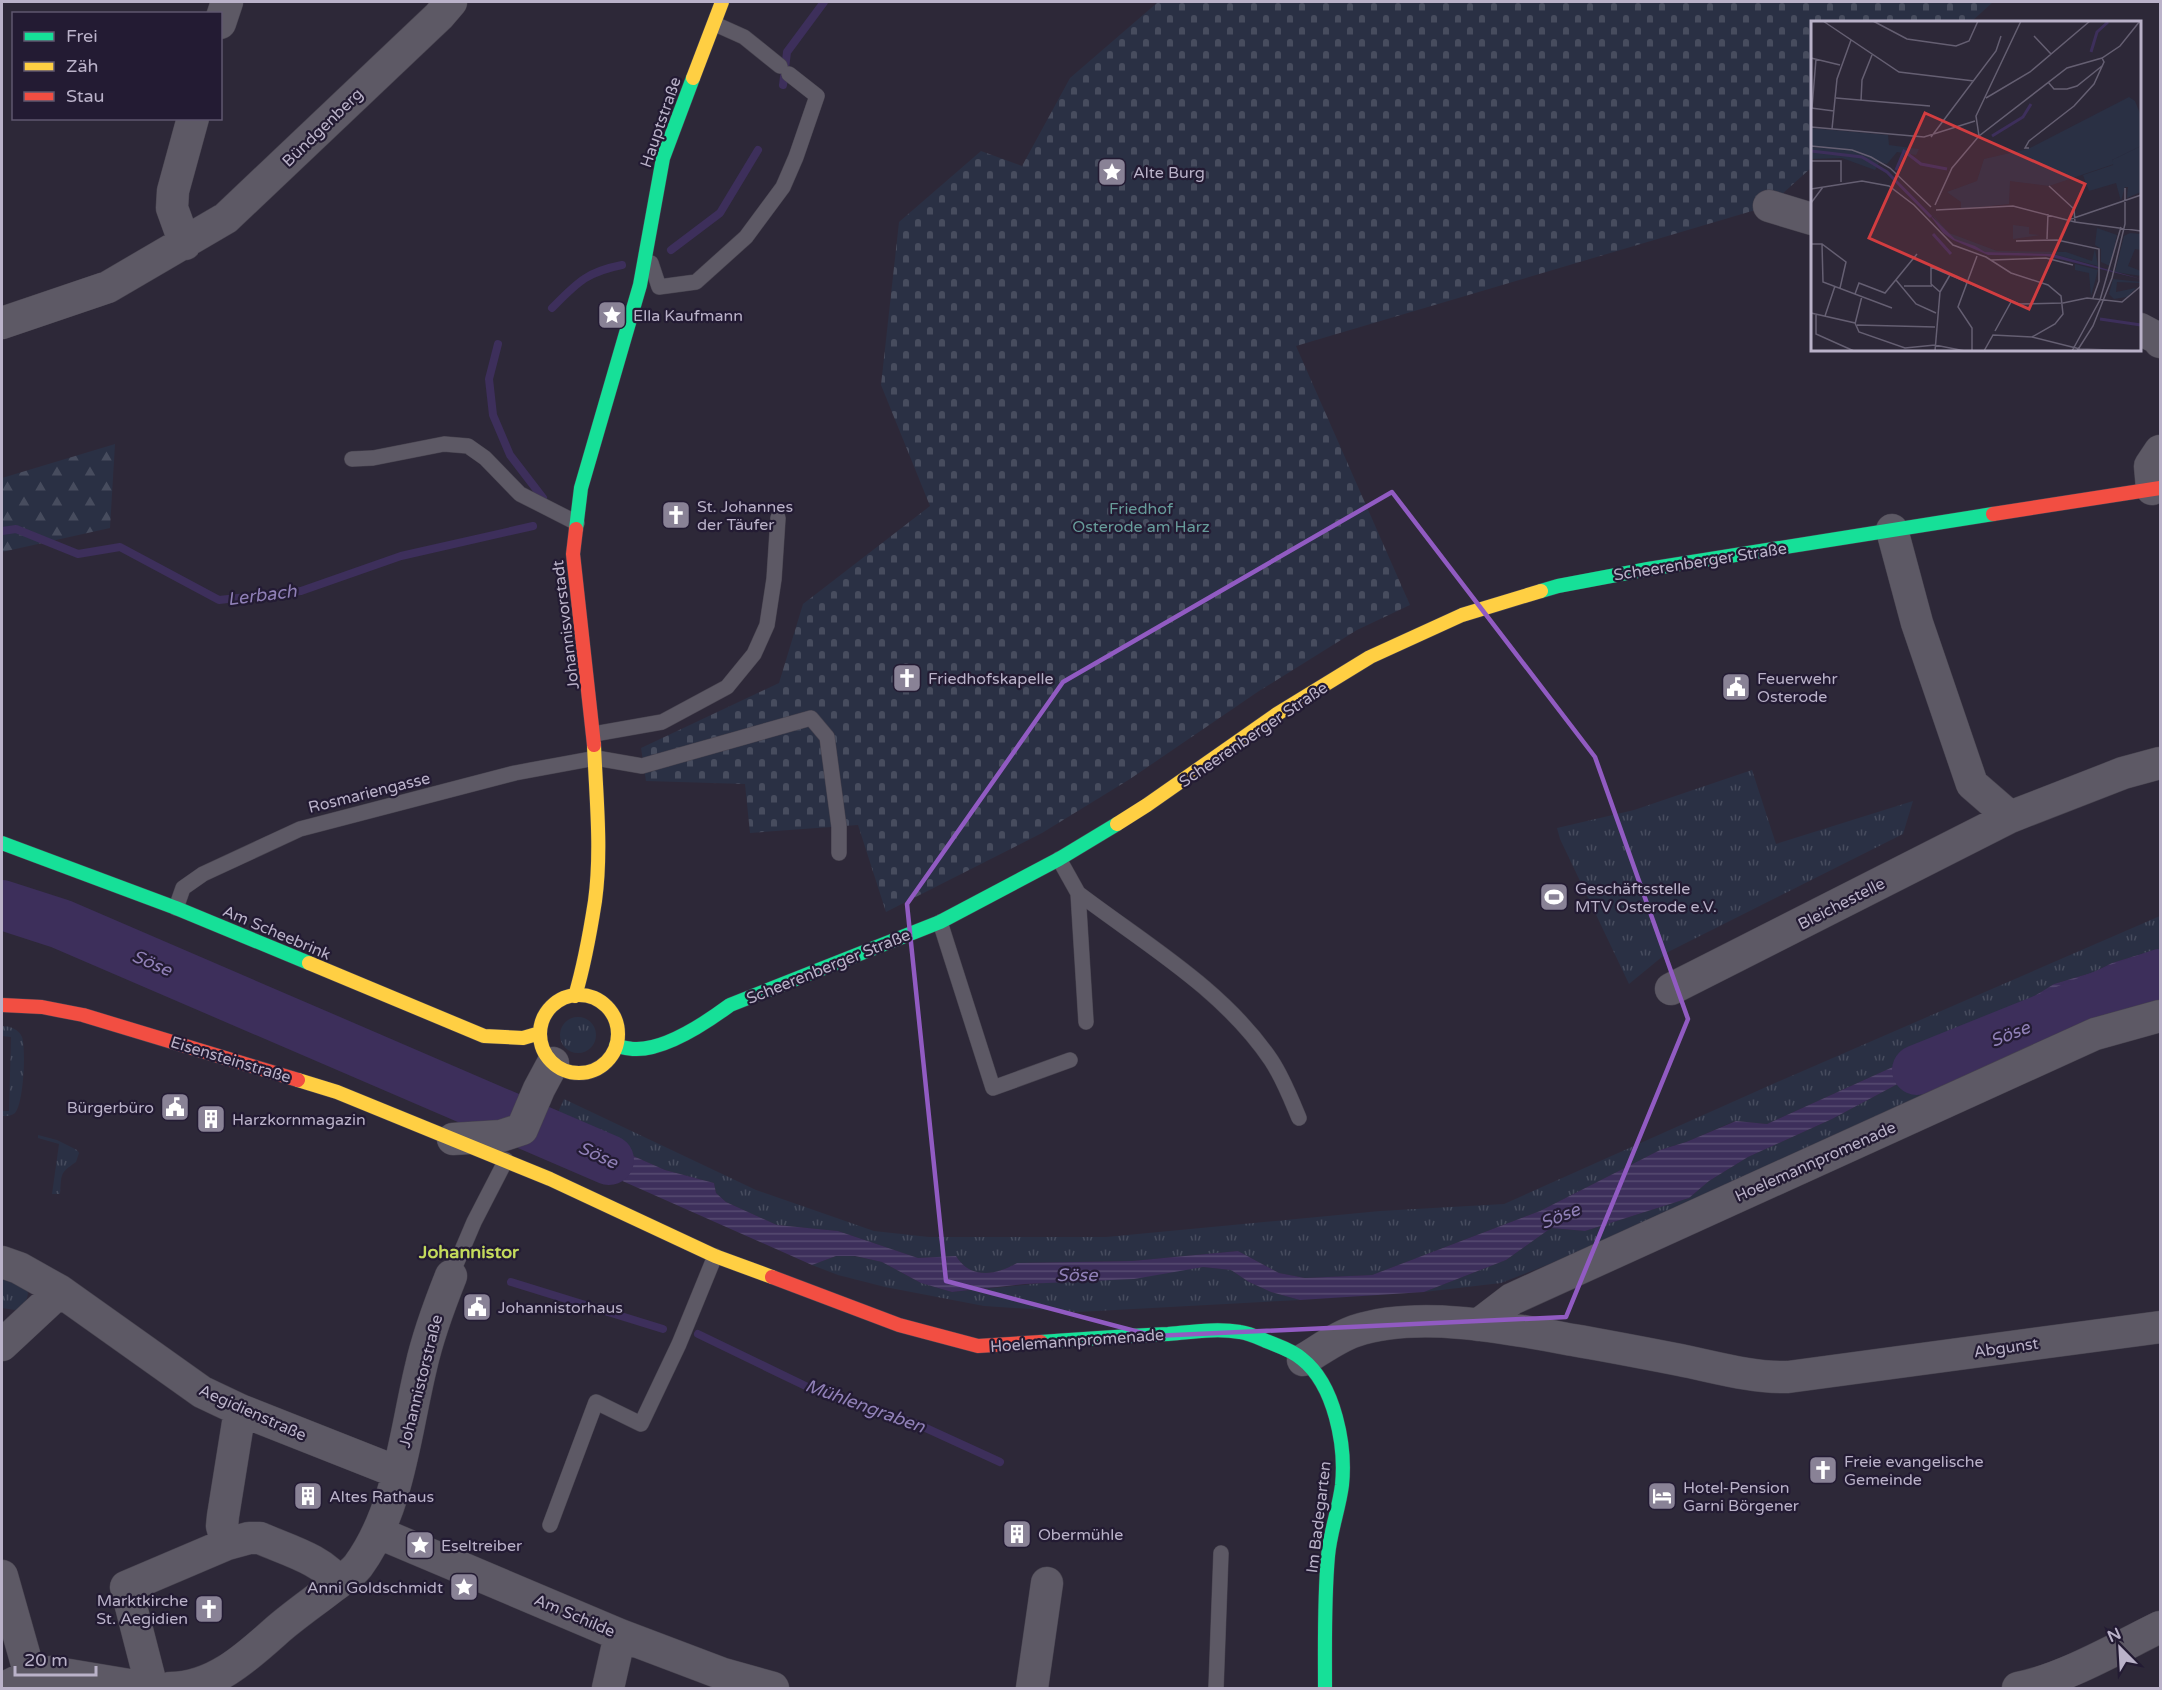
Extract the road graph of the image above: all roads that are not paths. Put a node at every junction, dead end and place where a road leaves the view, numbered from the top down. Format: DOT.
graph roads {
  1 [pos="227,2"];
  2 [pos="451,2"];
  3 [pos="722,2"];
  4 [pos="222,17"];
  5 [pos="715,24"];
  6 [pos="192,120"];
  7 [pos="1769,207"];
  8 [pos="1811,219"];
  9 [pos="185,244"];
  10 [pos="644,252"];
  11 [pos="2,323"];
  12 [pos="2141,330"];
  13 [pos="2160,342"];
  14 [pos="2160,451"];
  15 [pos="352,459"];
  16 [pos="2156,489"];
  17 [pos="778,518"];
  18 [pos="577,523"];
  19 [pos="1892,530"];
  20 [pos="594,734"];
  21 [pos="596,758"];
  22 [pos="2160,763"];
  23 [pos="2010,817"];
  24 [pos="2,843"];
  25 [pos="838,853"];
  26 [pos="1059,859"];
  27 [pos="1078,893"];
  28 [pos="176,908"];
  29 [pos="940,922"];
  30 [pos="1671,989"];
  31 [pos="575,996"];
  32 [pos="2,1005"];
  33 [pos="730,1005"];
  34 [pos="697,1009"];
  35 [pos="2160,1016"];
  36 [pos="1086,1022"];
  37 [pos="540,1033"];
  38 [pos="616,1046"];
  39 [pos="1070,1060"];
  40 [pos="546,1076"];
  41 [pos="1299,1118"];
  42 [pos="522,1129"];
  43 [pos="453,1139"];
  44 [pos="506,1160"];
  45 [pos="550,1179"];
  46 [pos="715,1256"];
  47 [pos="2,1262"];
  48 [pos="451,1276"];
  49 [pos="60,1291"];
  50 [pos="1478,1325"];
  51 [pos="2160,1327"];
  52 [pos="2,1345"];
  53 [pos="1304,1360"];
  54 [pos="240,1410"];
  55 [pos="398,1472"];
  56 [pos="550,1525"];
  57 [pos="379,1533"];
  58 [pos="227,1544"];
  59 [pos="1221,1552"];
  60 [pos="2,1576"];
  61 [pos="338,1583"];
  62 [pos="1047,1583"];
  63 [pos="2160,1627"];
  64 [pos="620,1635"];
  65 [pos="13,1684"];
  66 [pos="188,1687"];
  67 [pos="147,1689"];
  68 [pos="152,1689"];
  69 [pos="608,1689"];
  70 [pos="773,1689"];
  71 [pos="1032,1689"];
  72 [pos="1216,1689"];
  73 [pos="1325,1689"];
  74 [pos="2018,1689"];
  1 -- 4 [label="street"];
  2 -- 9 [label="street, Bündgenberg"];
  3 -- 5 [label="street, Hauptstraße"];
  5 -- 10 [label="street, Hauptstraße"];
  5 -- 10 [label="lane"];
  6 -- 9 [label="street"];
  7 -- 8 [label="street"];
  9 -- 11 [label="street, Bündgenberg"];
  10 -- 18 [label="street, Johannisvorstadt"];
  12 -- 13 [label="street"];
  14 -- 16 [label="street"];
  15 -- 18 [label="lane"];
  16 -- 19 [label="street, Scheerenberger Straße"];
  17 -- 20 [label="lane"];
  18 -- 20 [label="street, Johannisvorstadt"];
  19 -- 23 [label="street"];
  19 -- 26 [label="street, Scheerenberger Straße"];
  20 -- 21 [label="street, Johannisvorstadt"];
  21 -- 25 [label="lane"];
  21 -- 28 [label="lane, Rosmariengasse"];
  21 -- 31 [label="street, Johannisvorstadt"];
  22 -- 23 [label="street, Bleichestelle"];
  23 -- 30 [label="street, Bleichestelle"];
  24 -- 28 [label="street, Am Scheebrink"];
  26 -- 27 [label="lane"];
  26 -- 29 [label="street, Scheerenberger Straße"];
  27 -- 36 [label="lane"];
  27 -- 41 [label="lane"];
  28 -- 37 [label="street, Am Scheebrink"];
  29 -- 33 [label="street, Scheerenberger Straße"];
  29 -- 39 [label="lane"];
  31 -- 37 [label="street"];
  31 -- 38 [label="street"];
  32 -- 43 [label="street, Eisensteinstraße"];
  33 -- 34 [label="street, Scheerenberger Straße"];
  33 -- 38 [label="street, Scheerenberger Straße"];
  35 -- 50 [label="street, Hoelemannpromenade"];
  37 -- 40 [label="street"];
  38 -- 40 [label="street"];
  40 -- 42 [label="street"];
  42 -- 43 [label="street, Eisensteinstraße"];
  42 -- 45 [label="street, Hoelemannpromenade"];
  43 -- 44 [label="street, Eisensteinstraße"];
  44 -- 45 [label="street, Hoelemannpromenade"];
  44 -- 48 [label="lane, Johannistorstraße"];
  45 -- 46 [label="street, Hoelemannpromenade"];
  46 -- 53 [label="street, Hoelemannpromenade"];
  46 -- 56 [label="lane"];
  47 -- 49 [label="street, Aegidienstraße"];
  48 -- 55 [label="street, Johannistorstraße"];
  49 -- 52 [label="street"];
  49 -- 54 [label="street, Aegidienstraße"];
  50 -- 51 [label="street, Abgunst"];
  50 -- 53 [label="street"];
  53 -- 73 [label="street, Im Badegarten"];
  54 -- 55 [label="street, Aegidienstraße"];
  54 -- 58 [label="street"];
  55 -- 57 [label="street, Johannistorstraße"];
  57 -- 61 [label="street, Johannistorstraße"];
  57 -- 64 [label="street, Am Schilde"];
  58 -- 61 [label="street"];
  58 -- 68 [label="street"];
  59 -- 72 [label="lane"];
  60 -- 65 [label="street"];
  61 -- 66 [label="street, Johannistorstraße"];
  62 -- 71 [label="street"];
  63 -- 74 [label="street"];
  64 -- 69 [label="street"];
  64 -- 70 [label="street, Am Schilde"];
  65 -- 67 [label="street"];
}
